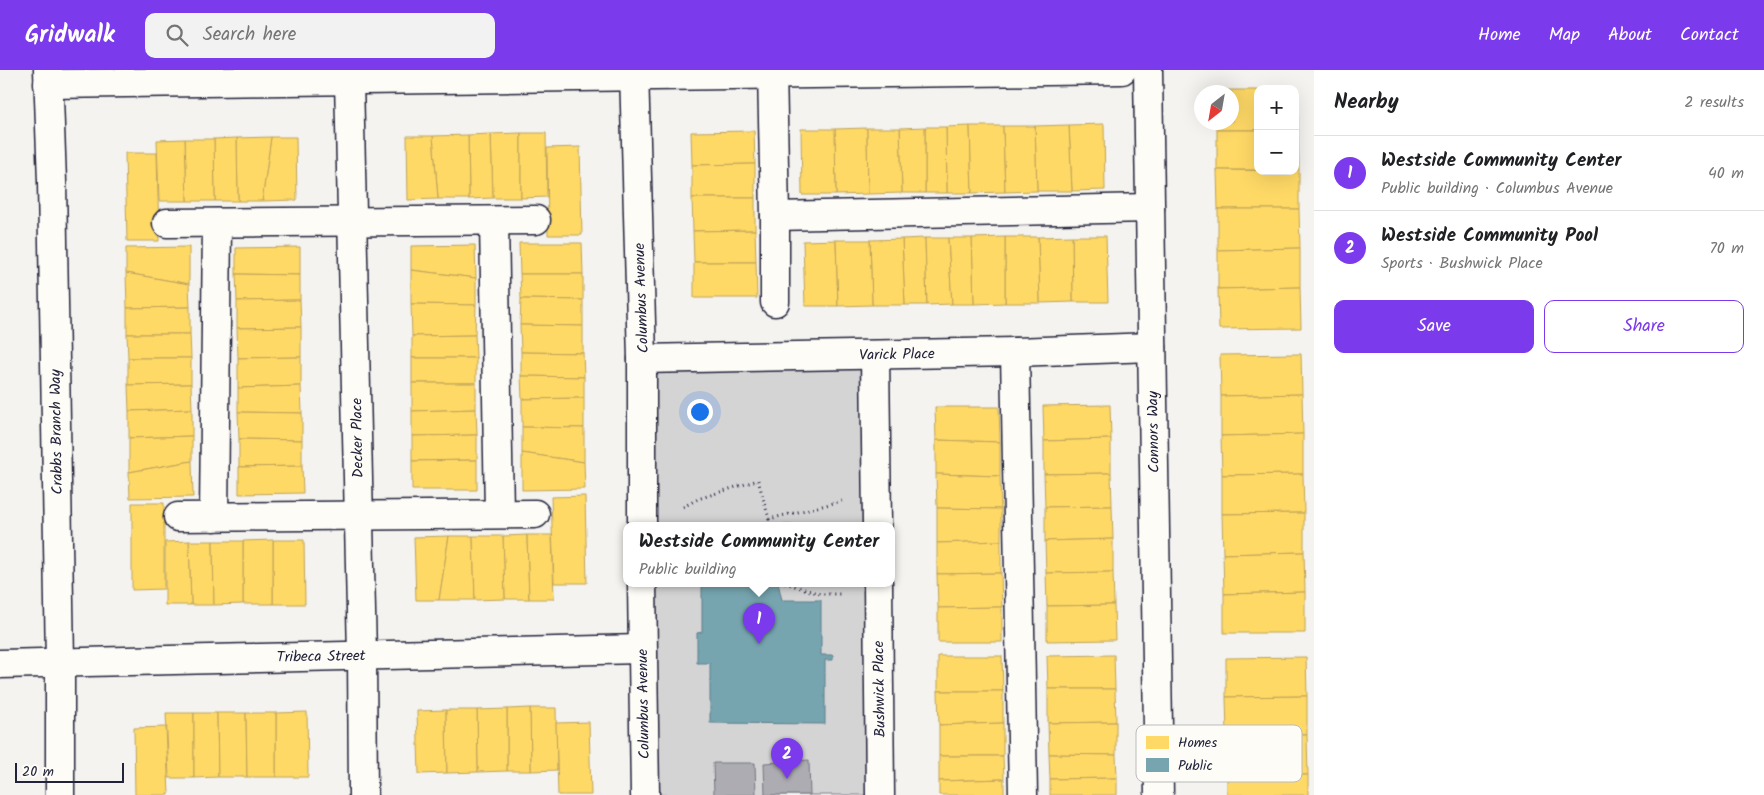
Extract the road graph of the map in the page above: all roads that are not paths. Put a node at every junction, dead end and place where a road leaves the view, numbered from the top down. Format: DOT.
graph roads {
  1 [pos="1122,70"];
  2 [pos="1148,70"];
  3 [pos="772,72"];
  4 [pos="634,73"];
  5 [pos="48,77"];
  6 [pos="349,80"];
  7 [pos="1150,208"];
  8 [pos="775,216"];
  9 [pos="536,220"];
  10 [pos="494,221"];
  11 [pos="352,222"];
  12 [pos="167,223"];
  13 [pos="217,223"];
  14 [pos="775,302"];
  15 [pos="1152,347"];
  16 [pos="1016,352"];
  17 [pos="875,355"];
  18 [pos="642,359"];
  19 [pos="499,513"];
  20 [pos="358,514"];
  21 [pos="535,514"];
  22 [pos="214,516"];
  23 [pos="178,517"];
  24 [pos="642,522"];
  25 [pos="877,522"];
  26 [pos="642,587"];
  27 [pos="878,587"];
  28 [pos="642,649"];
  29 [pos="362,655"];
  30 [pos="60,662"];
  31 [pos="0,664"];
  32 [pos="1158,725"];
  33 [pos="1159,782"];
  34 [pos="60,795"];
  35 [pos="363,795"];
  36 [pos="644,795"];
  37 [pos="880,795"];
  38 [pos="1023,795"];
  39 [pos="1159,795"];
  1 -- 3 [label="street"];
  2 -- 7 [label="street, Connors Way"];
  3 -- 4 [label="street"];
  3 -- 8 [label="street"];
  4 -- 6 [label="street"];
  4 -- 18 [label="street, Columbus Avenue"];
  5 -- 6 [label="street"];
  5 -- 30 [label="street, Crabbs Branch Way"];
  6 -- 11 [label="street, Decker Place"];
  7 -- 8 [label="street"];
  7 -- 15 [label="street, Connors Way"];
  8 -- 14 [label="street"];
  9 -- 10 [label="street"];
  10 -- 11 [label="street"];
  10 -- 19 [label="street"];
  11 -- 13 [label="street"];
  11 -- 20 [label="street, Decker Place"];
  12 -- 13 [label="street"];
  13 -- 22 [label="street"];
  15 -- 16 [label="street, Varick Place"];
  15 -- 32 [label="street, Connors Way"];
  16 -- 17 [label="street, Varick Place"];
  16 -- 38 [label="street"];
  17 -- 18 [label="street, Varick Place"];
  17 -- 25 [label="street"];
  18 -- 24 [label="street, Columbus Avenue"];
  19 -- 20 [label="street"];
  19 -- 21 [label="street"];
  20 -- 22 [label="street"];
  20 -- 29 [label="street, Decker Place"];
  22 -- 23 [label="street"];
  26 -- 28 [label="street, Columbus Avenue"];
  27 -- 37 [label="street, Bushwick Place"];
  28 -- 29 [label="street, Tribeca Street"];
  28 -- 36 [label="street, Columbus Avenue"];
  29 -- 30 [label="street, Tribeca Street"];
  29 -- 35 [label="street, Decker Place"];
  30 -- 31 [label="street, Tribeca Street"];
  30 -- 34 [label="street, Crabbs Branch Way"];
  33 -- 39 [label="street, Connors Way"];
}
